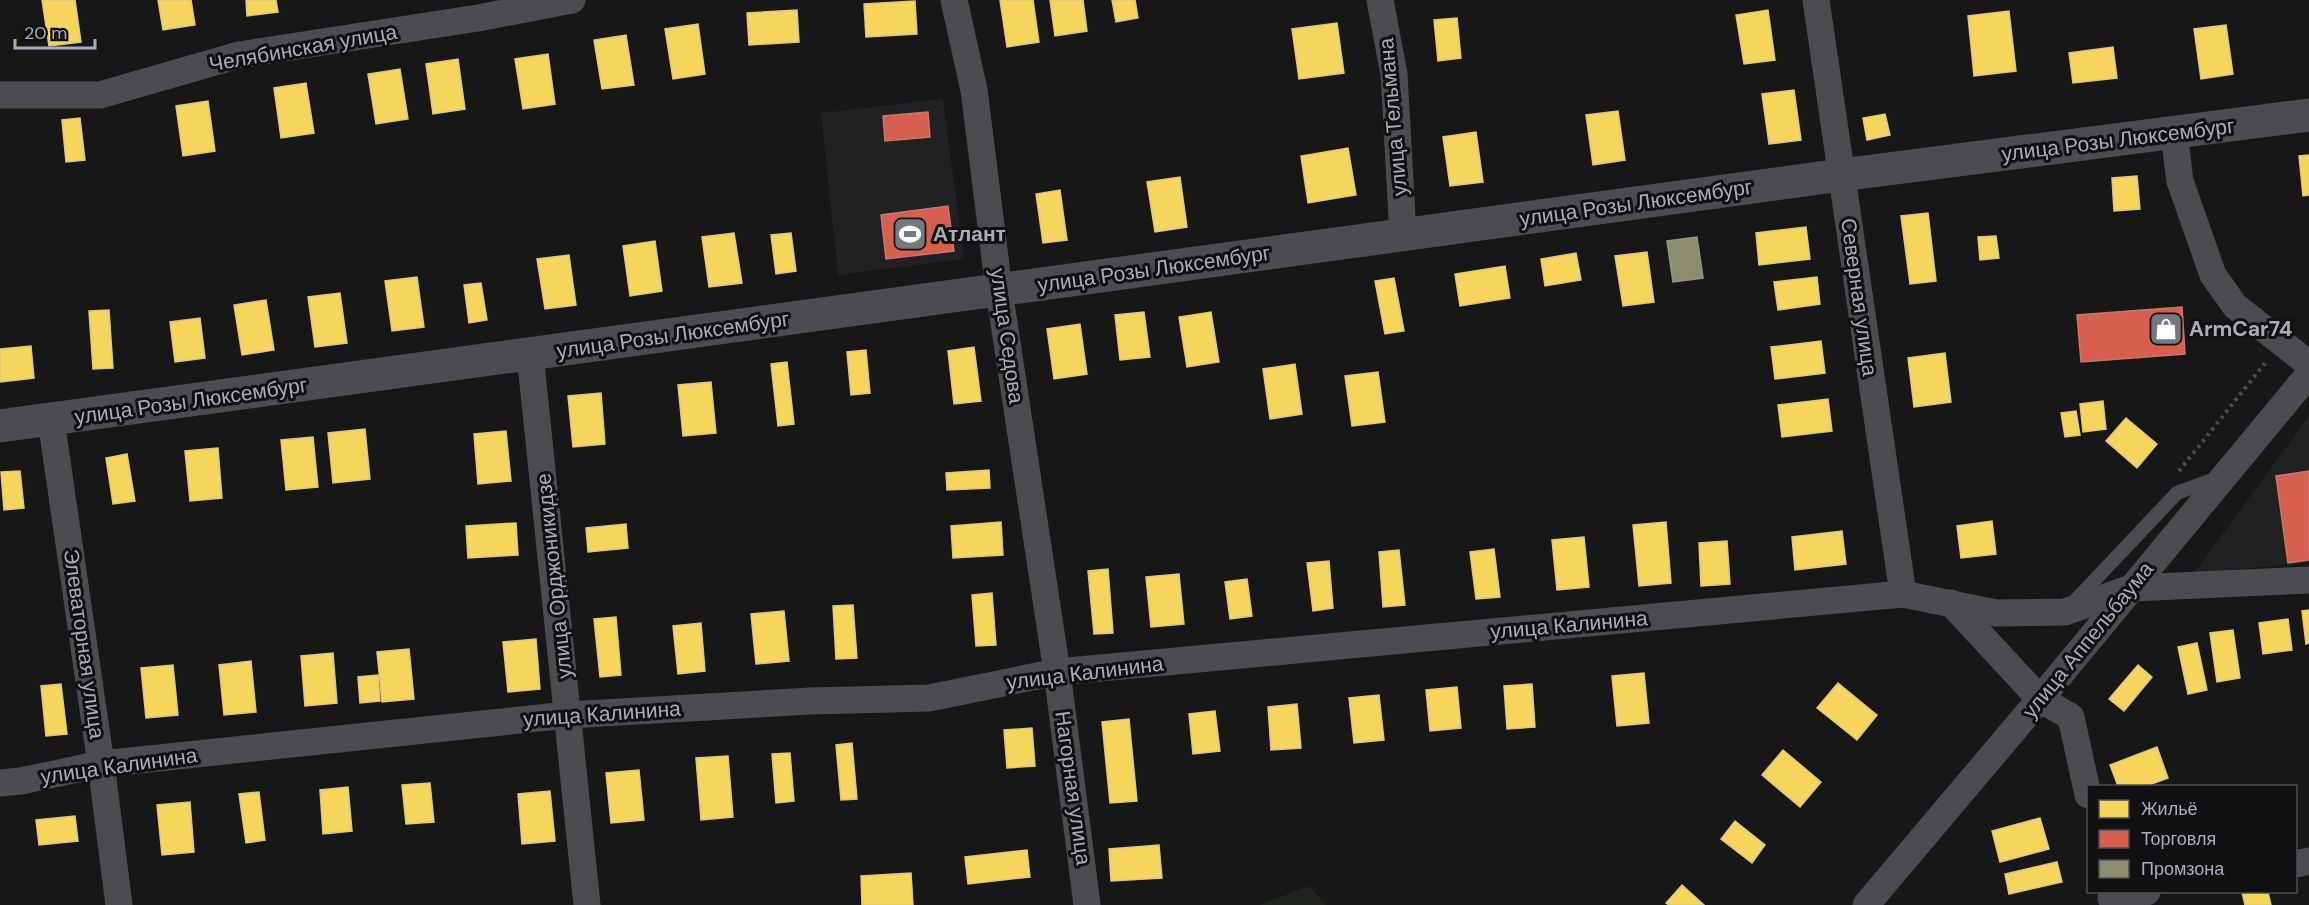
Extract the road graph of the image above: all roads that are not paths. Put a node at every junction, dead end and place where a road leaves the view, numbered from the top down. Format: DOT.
graph roads {
  1 [pos="572,0"];
  2 [pos="954,0"];
  3 [pos="1380,0"];
  4 [pos="1816,0"];
  5 [pos="477,9"];
  6 [pos="1,88"];
  7 [pos="2309,115"];
  8 [pos="2174,134"];
  9 [pos="1841,175"];
  10 [pos="1403,235"];
  11 [pos="999,290"];
  12 [pos="530,354"];
  13 [pos="2309,364"];
  14 [pos="2309,374"];
  15 [pos="51,420"];
  16 [pos="0,426"];
  17 [pos="2224,476"];
  18 [pos="2309,580"];
  19 [pos="2131,588"];
  20 [pos="1903,594"];
  21 [pos="1951,603"];
  22 [pos="2065,612"];
  23 [pos="1057,672"];
  24 [pos="2040,699"];
  25 [pos="568,715"];
  26 [pos="101,764"];
  27 [pos="0,783"];
  28 [pos="2087,790"];
  29 [pos="2137,893"];
  30 [pos="2111,898"];
  31 [pos="119,905"];
  32 [pos="587,905"];
  33 [pos="1087,905"];
  34 [pos="1866,905"];
  1 -- 5 [label="street, Челябинская улица"];
  2 -- 11 [label="street, улица Седова"];
  3 -- 10 [label="street, улица Тельмана"];
  4 -- 9 [label="street, Северная улица"];
  5 -- 6 [label="street, Челябинская улица"];
  7 -- 8 [label="street, улица Розы Люксембург"];
  8 -- 9 [label="street, улица Розы Люксембург"];
  8 -- 13 [label="street"];
  9 -- 10 [label="street, улица Розы Люксембург"];
  9 -- 20 [label="street, Северная улица"];
  10 -- 11 [label="street, улица Розы Люксембург"];
  11 -- 12 [label="street, улица Розы Люксембург"];
  11 -- 23 [label="street, улица Седова"];
  12 -- 15 [label="street, улица Розы Люксембург"];
  12 -- 25 [label="street, улица Орджоникидзе"];
  14 -- 17 [label="street, улица Аппельбаума"];
  15 -- 16 [label="street, улица Розы Люксембург"];
  15 -- 26 [label="street, Элеваторная улица"];
  17 -- 19 [label="street, улица Аппельбаума"];
  17 -- 22 [label="lane"];
  18 -- 19 [label="street"];
  19 -- 22 [label="street, улица Калинина"];
  19 -- 24 [label="street, улица Аппельбаума"];
  20 -- 21 [label="street, улица Калинина"];
  20 -- 23 [label="street, улица Калинина"];
  21 -- 22 [label="street, улица Калинина"];
  21 -- 24 [label="street"];
  23 -- 25 [label="street, улица Калинина"];
  23 -- 33 [label="street, Нагорная улица"];
  24 -- 28 [label="street"];
  24 -- 34 [label="street, улица Аппельбаума"];
  25 -- 26 [label="street, улица Калинина"];
  25 -- 32 [label="street, улица Орджоникидзе"];
  26 -- 27 [label="street, улица Калинина"];
  26 -- 31 [label="street, Элеваторная улица"];
  29 -- 30 [label="street"];
}
